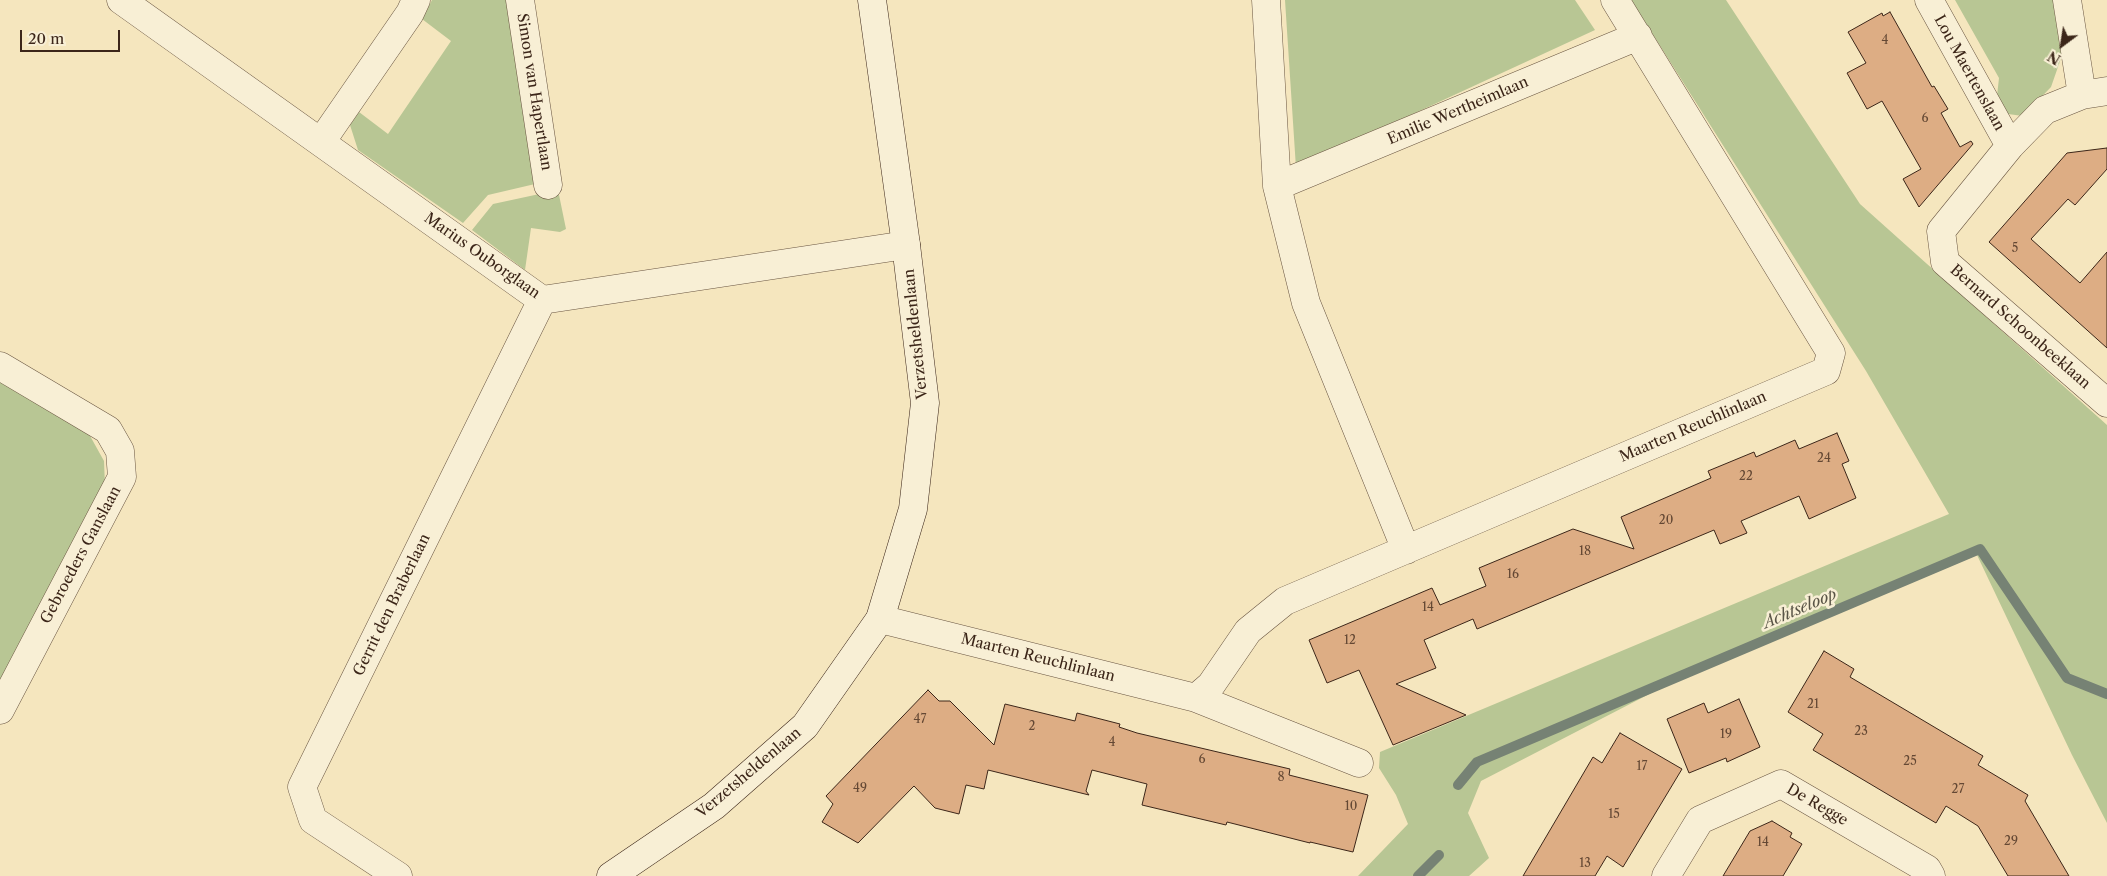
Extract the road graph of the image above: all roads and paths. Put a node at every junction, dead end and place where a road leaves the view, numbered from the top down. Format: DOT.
graph roads {
  1 [pos="121,0"];
  2 [pos="416,0"];
  3 [pos="520,0"];
  4 [pos="872,0"];
  5 [pos="1266,0"];
  6 [pos="1615,0"];
  7 [pos="1929,0"];
  8 [pos="2067,0"];
  9 [pos="1638,36"];
  10 [pos="2094,93"];
  11 [pos="320,142"];
  12 [pos="2010,146"];
  13 [pos="548,185"];
  14 [pos="1277,186"];
  15 [pos="906,245"];
  16 [pos="542,300"];
  17 [pos="0,366"];
  18 [pos="2107,404"];
  19 [pos="1406,550"];
  20 [pos="880,619"];
  21 [pos="1196,698"];
  22 [pos="0,710"];
  23 [pos="1359,763"];
  24 [pos="398,876"];
  25 [pos="611,876"];
  26 [pos="1666,876"];
  27 [pos="1931,876"];
  1 -- 11 [label="street, Marius Ouborglaan"];
  2 -- 11 [label="street"];
  3 -- 13 [label="street, Simon van Hapertlaan"];
  4 -- 15 [label="street, Verzetsheldenlaan"];
  5 -- 14 [label="street"];
  6 -- 9 [label="street, Maarten Reuchlinlaan"];
  7 -- 12 [label="street, Lou Maertenslaan"];
  8 -- 10 [label="street"];
  9 -- 14 [label="street, Emilie Wertheimlaan"];
  9 -- 19 [label="street, Maarten Reuchlinlaan"];
  10 -- 12 [label="street, Bernard Schoonbeeklaan"];
  11 -- 16 [label="street, Marius Ouborglaan"];
  12 -- 18 [label="street, Bernard Schoonbeeklaan"];
  14 -- 19 [label="street"];
  15 -- 16 [label="street, Marius Ouborglaan"];
  15 -- 20 [label="street, Verzetsheldenlaan"];
  16 -- 24 [label="street, Gerrit den Braberlaan"];
  17 -- 22 [label="street, Gebroeders Ganslaan"];
  19 -- 21 [label="street, Maarten Reuchlinlaan"];
  20 -- 21 [label="street, Maarten Reuchlinlaan"];
  20 -- 25 [label="street, Verzetsheldenlaan"];
  21 -- 23 [label="street, Maarten Reuchlinlaan"];
  26 -- 27 [label="street, De Regge"];
}
